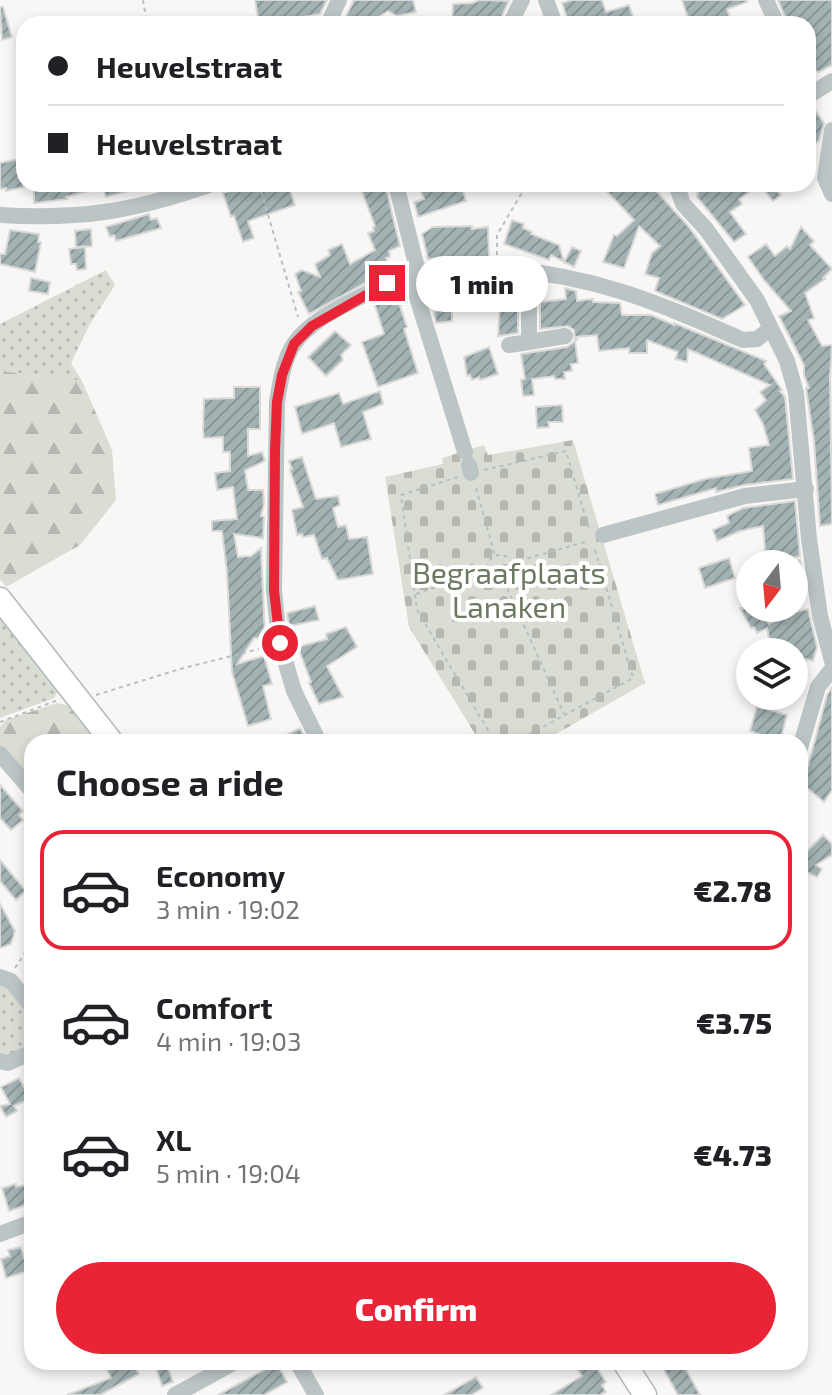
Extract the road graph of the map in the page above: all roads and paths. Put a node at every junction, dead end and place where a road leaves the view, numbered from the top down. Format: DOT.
graph roads {
  1 [pos="832,130"];
  2 [pos="188,192"];
  3 [pos="261,192"];
  4 [pos="398,192"];
  5 [pos="522,192"];
  6 [pos="679,192"];
  7 [pos="832,194"];
  8 [pos="0,215"];
  9 [pos="497,268"];
  10 [pos="529,270"];
  11 [pos="414,274"];
  12 [pos="770,329"];
  13 [pos="303,335"];
  14 [pos="565,336"];
  15 [pos="529,342"];
  16 [pos="509,345"];
  17 [pos="467,458"];
  18 [pos="806,489"];
  19 [pos="598,538"];
  20 [pos="495,556"];
  21 [pos="512,563"];
  22 [pos="487,570"];
  23 [pos="504,581"];
  24 [pos="415,594"];
  25 [pos="0,599"];
  26 [pos="280,643"];
  27 [pos="832,661"];
  28 [pos="832,669"];
  29 [pos="75,697"];
  30 [pos="565,716"];
  31 [pos="0,722"];
  32 [pos="105,734"];
  33 [pos="315,734"];
  34 [pos="490,734"];
  35 [pos="530,734"];
  36 [pos="804,734"];
  37 [pos="0,754"];
  38 [pos="24,782"];
  39 [pos="24,952"];
  40 [pos="4,978"];
  41 [pos="24,999"];
  42 [pos="24,1056"];
  43 [pos="0,1061"];
  44 [pos="24,1225"];
  45 [pos="0,1234"];
  46 [pos="220,1370"];
  47 [pos="302,1370"];
  48 [pos="629,1370"];
  49 [pos="175,1395"];
  50 [pos="316,1395"];
  51 [pos="645,1395"];
  1 -- 7 [label="street"];
  2 -- 8 [label="street"];
  3 -- 13 [label="path"];
  4 -- 11 [label="street"];
  5 -- 9 [label="path"];
  6 -- 12 [label="street"];
  9 -- 10 [label="street"];
  9 -- 11 [label="street"];
  10 -- 12 [label="street"];
  10 -- 15 [label="street"];
  11 -- 13 [label="street"];
  11 -- 17 [label="street"];
  12 -- 18 [label="street"];
  13 -- 26 [label="street"];
  14 -- 15 [label="street"];
  15 -- 16 [label="street"];
  17 -- 19 [label="path"];
  17 -- 20 [label="path"];
  17 -- 24 [label="path"];
  18 -- 19 [label="street"];
  18 -- 27 [label="street"];
  19 -- 21 [label="path"];
  19 -- 30 [label="path"];
  20 -- 21 [label="path"];
  20 -- 22 [label="path"];
  21 -- 23 [label="path"];
  22 -- 23 [label="path"];
  22 -- 24 [label="path"];
  23 -- 30 [label="path"];
  24 -- 34 [label="path"];
  25 -- 29 [label="main road"];
  26 -- 29 [label="path"];
  26 -- 33 [label="street"];
  28 -- 36 [label="street"];
  29 -- 31 [label="path"];
  29 -- 32 [label="main road"];
  30 -- 35 [label="path"];
  37 -- 38 [label="street"];
  39 -- 40 [label="path"];
  40 -- 41 [label="street"];
  42 -- 43 [label="street"];
  44 -- 45 [label="street"];
  46 -- 49 [label="street"];
  47 -- 50 [label="street"];
  48 -- 51 [label="main road"];
}
